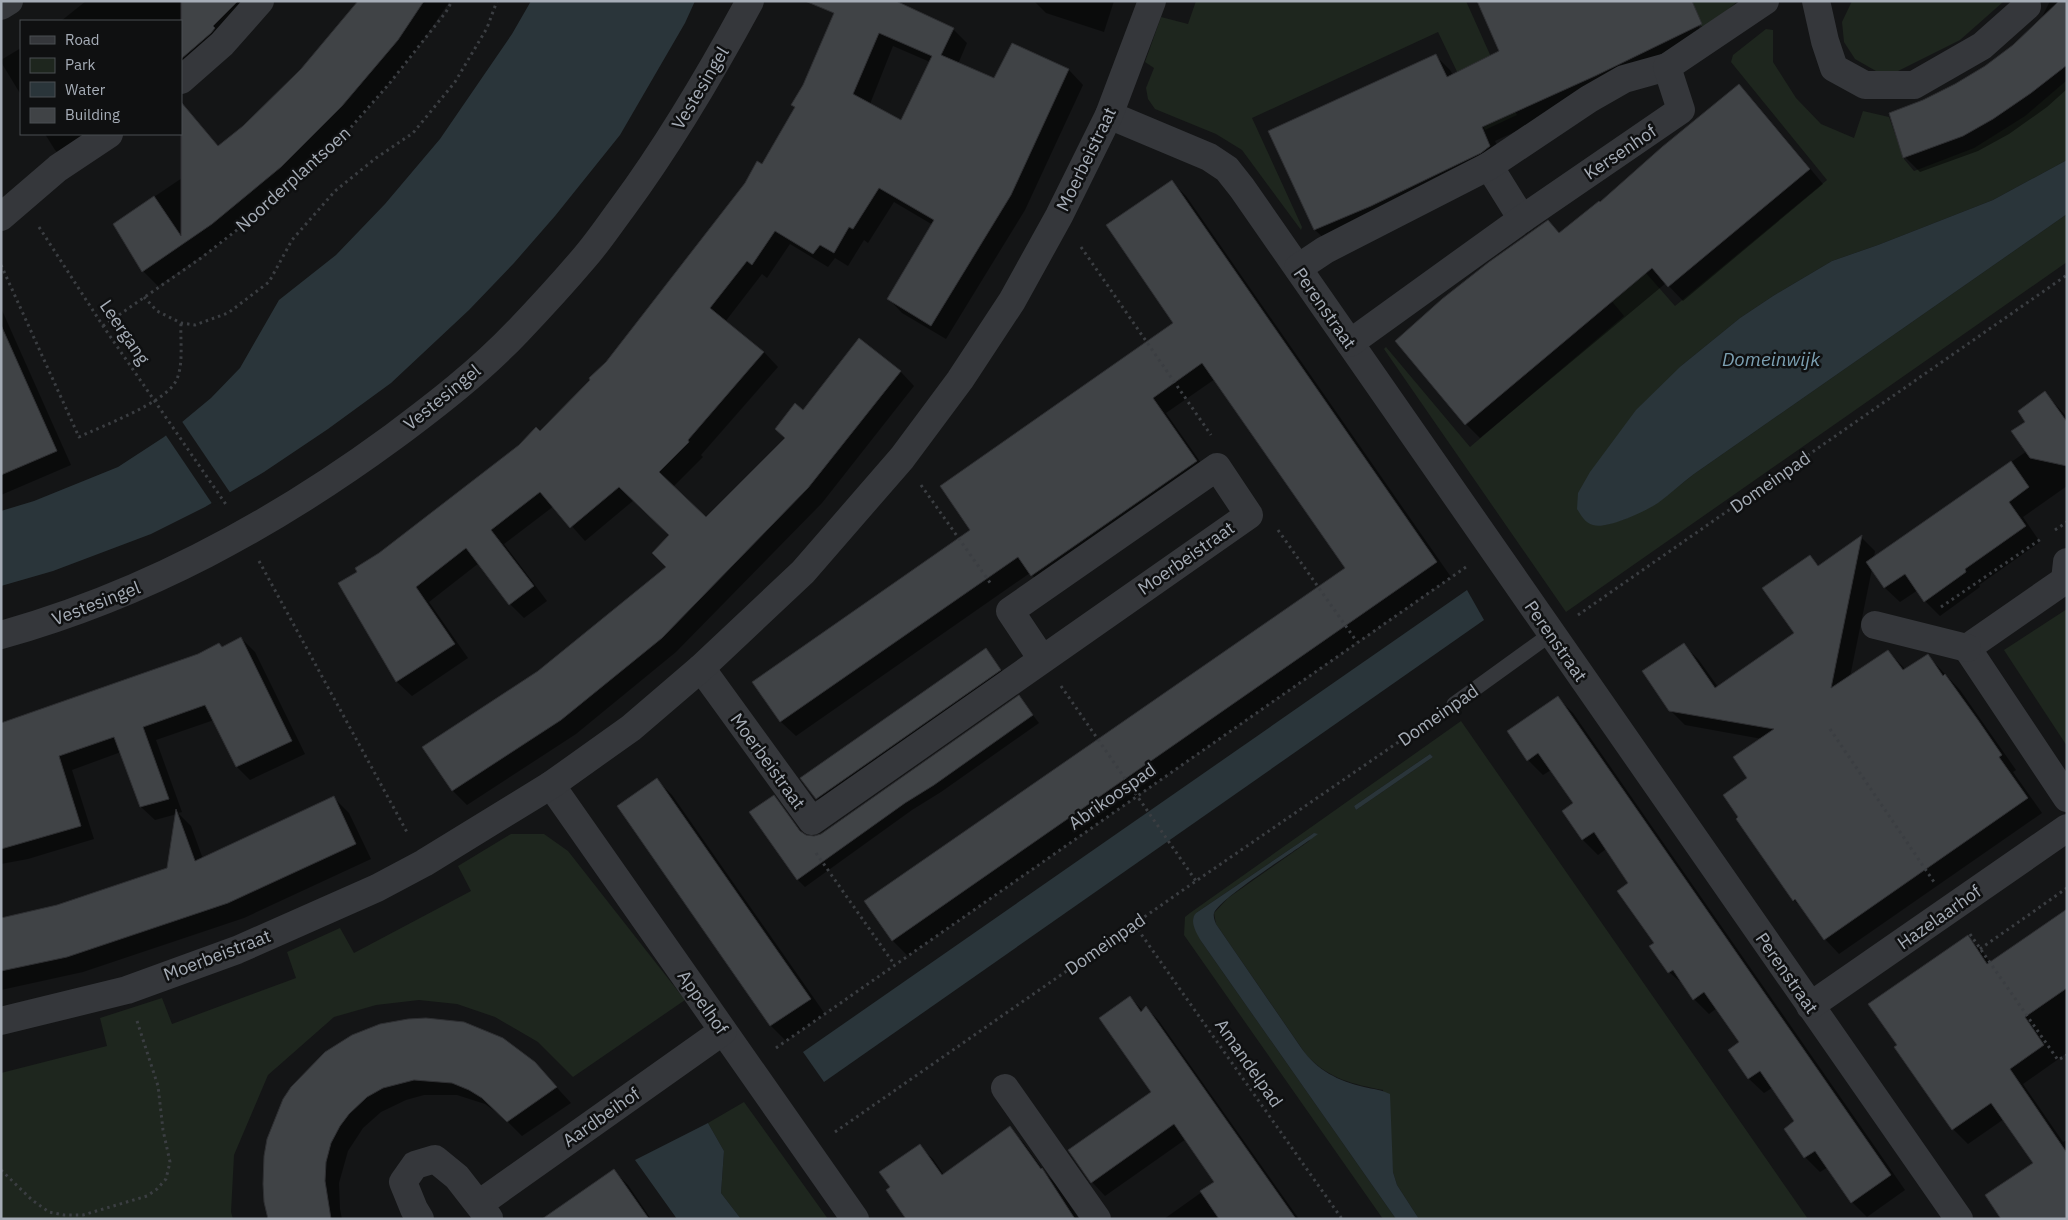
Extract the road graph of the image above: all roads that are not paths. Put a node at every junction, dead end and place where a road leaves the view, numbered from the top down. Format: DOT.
graph roads {
  1 [pos="9,1"];
  2 [pos="260,1"];
  3 [pos="750,1"];
  4 [pos="1152,1"];
  5 [pos="1765,1"];
  6 [pos="1816,1"];
  7 [pos="2026,1"];
  8 [pos="1,6"];
  9 [pos="1668,67"];
  10 [pos="182,79"];
  11 [pos="1109,115"];
  12 [pos="108,135"];
  13 [pos="1489,166"];
  14 [pos="1,217"];
  15 [pos="1522,219"];
  16 [pos="1298,268"];
  17 [pos="1350,343"];
  18 [pos="2067,562"];
  19 [pos="1874,625"];
  20 [pos="1551,634"];
  21 [pos="1,635"];
  22 [pos="1967,648"];
  23 [pos="1042,659"];
  24 [pos="701,668"];
  25 [pos="1454,704"];
  26 [pos="551,785"];
  27 [pos="2067,798"];
  28 [pos="2067,828"];
  29 [pos="1810,1006"];
  30 [pos="1,1021"];
  31 [pos="723,1031"];
  32 [pos="1005,1088"];
  33 [pos="484,1211"];
  34 [pos="420,1219"];
  35 [pos="856,1219"];
  36 [pos="1097,1219"];
  37 [pos="1959,1219"];
  1 -- 8 [label="street"];
  2 -- 10 [label="street"];
  3 -- 21 [label="street, Vestesingel"];
  4 -- 11 [label="street, Moerbeistraat"];
  5 -- 9 [label="street"];
  6 -- 7 [label="street"];
  9 -- 13 [label="street"];
  9 -- 15 [label="street, Kersenhof"];
  11 -- 16 [label="street, Perenstraat"];
  11 -- 24 [label="street, Moerbeistraat"];
  12 -- 14 [label="street"];
  13 -- 15 [label="street"];
  13 -- 16 [label="street"];
  15 -- 17 [label="street, Kersenhof"];
  16 -- 17 [label="street, Perenstraat"];
  17 -- 20 [label="street, Perenstraat"];
  18 -- 22 [label="street"];
  19 -- 22 [label="street"];
  20 -- 25 [label="lane, Domeinpad"];
  20 -- 29 [label="street, Perenstraat"];
  22 -- 27 [label="street"];
  23 -- 23 [label="street, Moerbeistraat"];
  23 -- 24 [label="street, Moerbeistraat"];
  24 -- 26 [label="street, Moerbeistraat"];
  26 -- 30 [label="street, Moerbeistraat"];
  26 -- 31 [label="street, Appelhof"];
  28 -- 29 [label="street, Hazelaarhof"];
  29 -- 37 [label="street, Perenstraat"];
  31 -- 33 [label="street, Aardbeihof"];
  31 -- 35 [label="street, Appelhof"];
  32 -- 36 [label="street"];
  33 -- 34 [label="street, Aardbeihof"];
}
